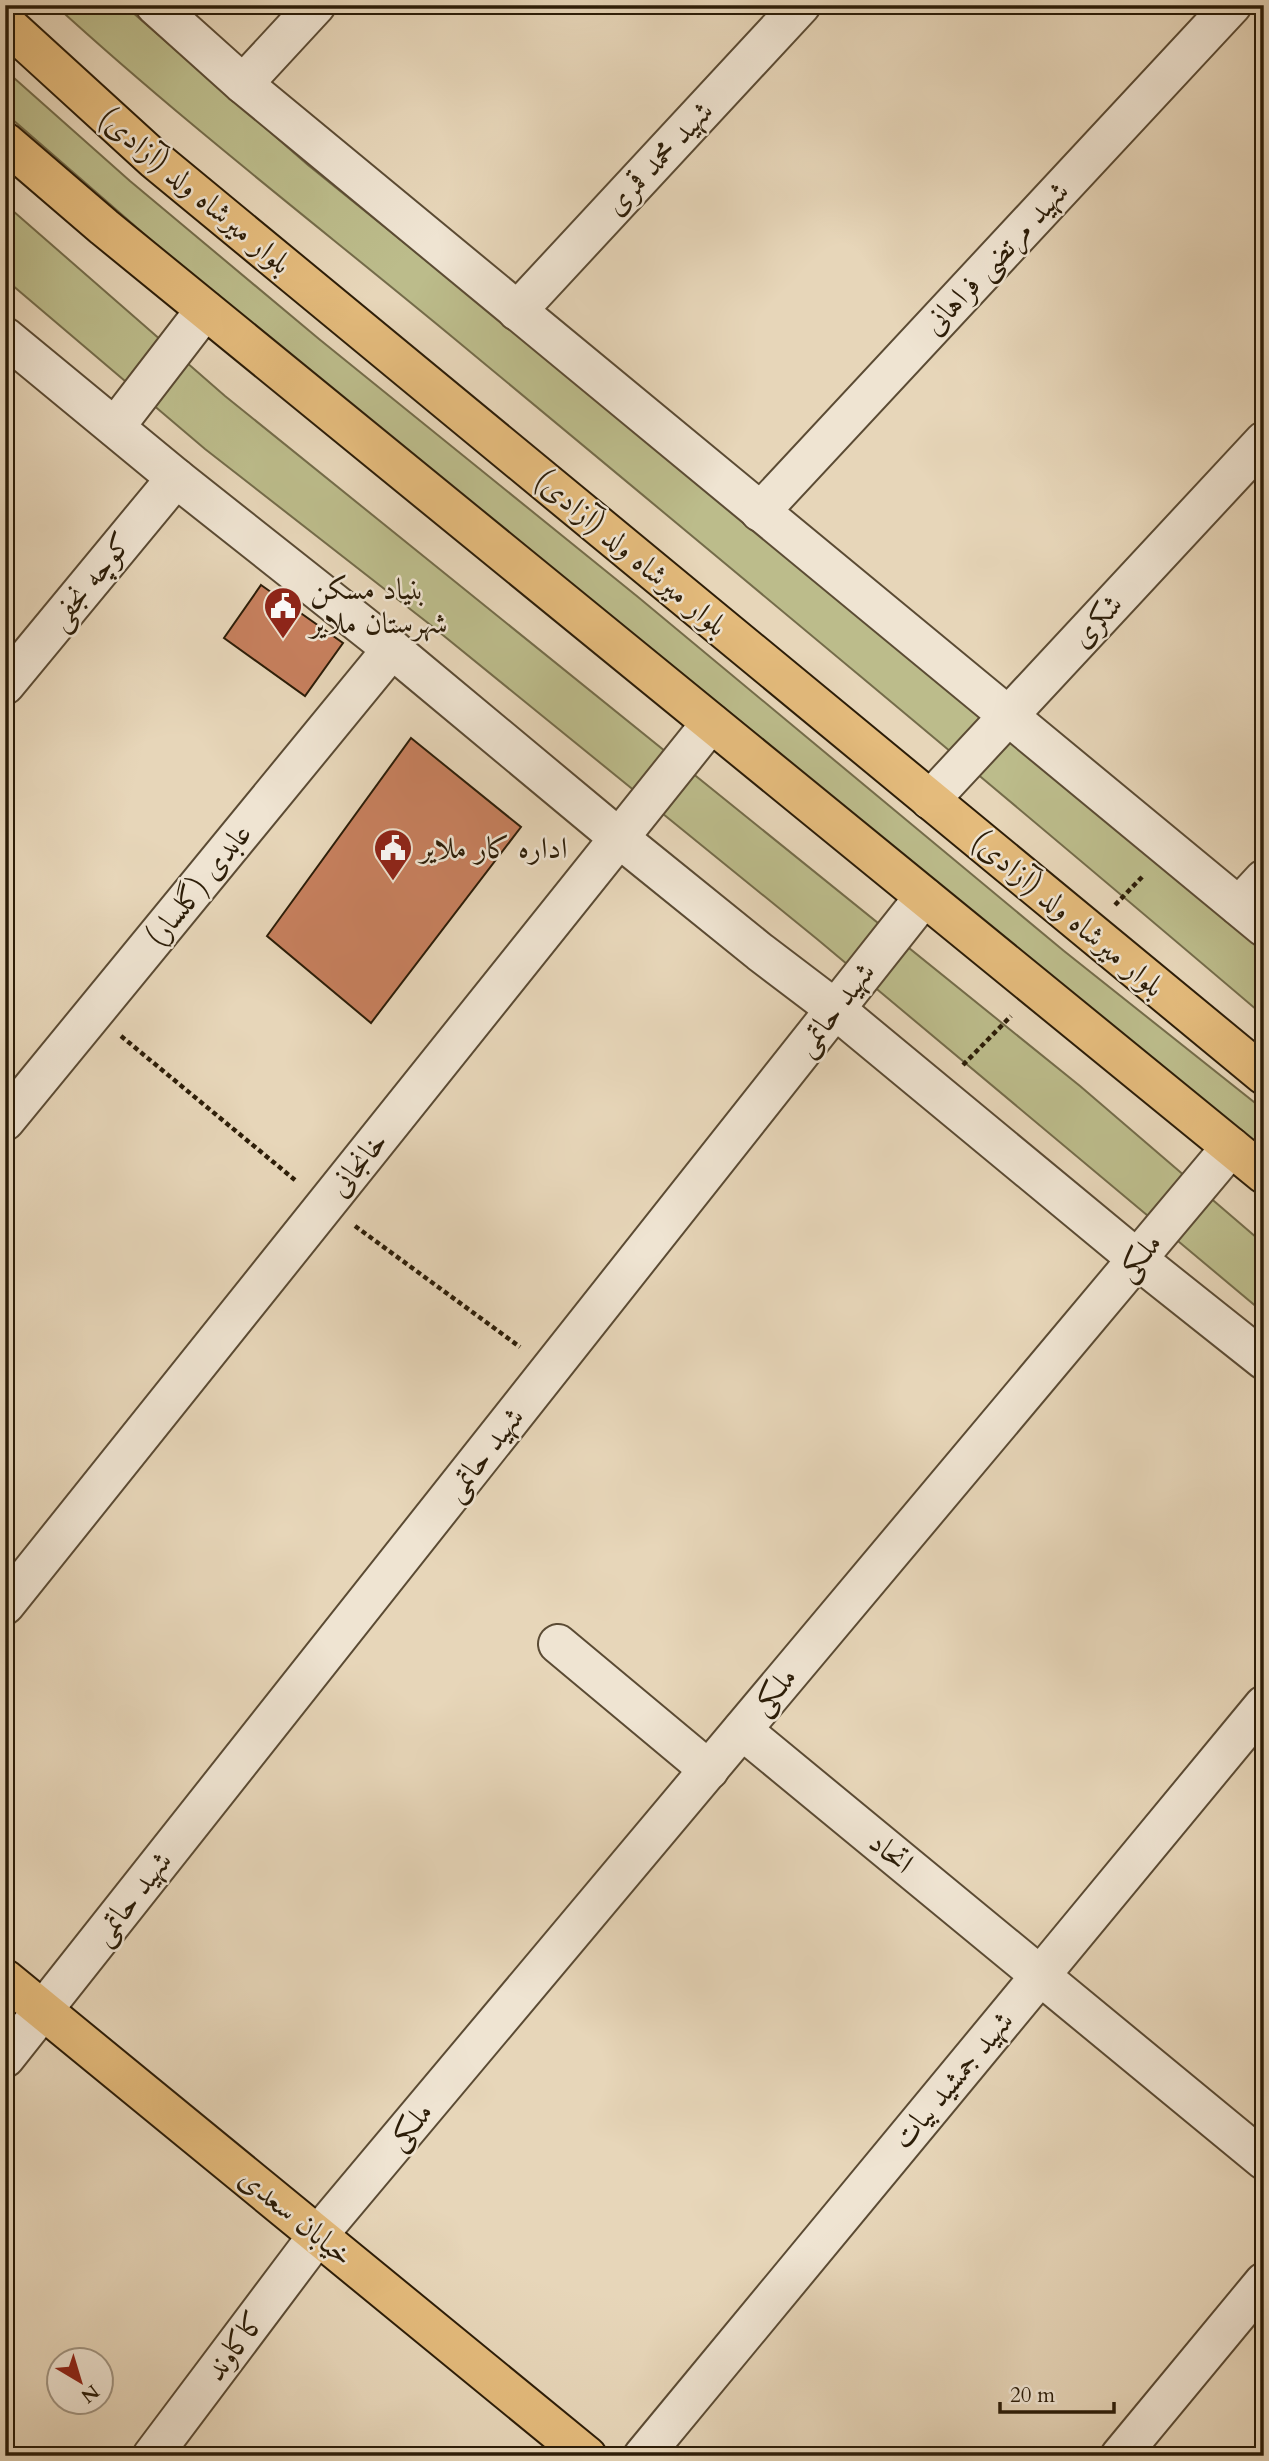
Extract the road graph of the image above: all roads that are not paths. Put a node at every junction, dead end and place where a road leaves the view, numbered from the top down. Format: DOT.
graph roads {
  1 [pos="155,5"];
  2 [pos="316,5"];
  3 [pos="801,5"];
  4 [pos="1232,5"];
  5 [pos="5,23"];
  6 [pos="243,84"];
  7 [pos="5,142"];
  8 [pos="205,310"];
  9 [pos="517,311"];
  10 [pos="5,337"];
  11 [pos="115,427"];
  12 [pos="1264,441"];
  13 [pos="176,478"];
  14 [pos="760,512"];
  15 [pos="392,649"];
  16 [pos="5,685"];
  17 [pos="1008,716"];
  18 [pos="711,723"];
  19 [pos="930,800"];
  20 [pos="619,838"];
  21 [pos="924,897"];
  22 [pos="1255,904"];
  23 [pos="835,1009"];
  24 [pos="1264,1075"];
  25 [pos="5,1121"];
  26 [pos="1230,1147"];
  27 [pos="1264,1174"];
  28 [pos="1137,1259"];
  29 [pos="1264,1360"];
  30 [pos="5,1605"];
  31 [pos="558,1644"];
  32 [pos="1264,1705"];
  33 [pos="742,1730"];
  34 [pos="709,1770"];
  35 [pos="1040,1976"];
  36 [pos="5,1979"];
  37 [pos="43,2010"];
  38 [pos="5,2058"];
  39 [pos="1264,2160"];
  40 [pos="318,2235"];
  41 [pos="1264,2282"];
  42 [pos="152,2456"];
  43 [pos="587,2456"];
  44 [pos="643,2456"];
  45 [pos="1120,2456"];
  1 -- 6 [label="street"];
  2 -- 6 [label="street"];
  3 -- 9 [label="street, شهید محمد قمری"];
  4 -- 14 [label="street, شهید مرتضی فراهانی"];
  5 -- 19 [label="main road, بلوار میرشاه ولد (آزادی)"];
  6 -- 9 [label="street"];
  7 -- 8 [label="main road"];
  8 -- 11 [label="street"];
  8 -- 18 [label="main road"];
  9 -- 14 [label="street"];
  10 -- 11 [label="street"];
  11 -- 13 [label="street"];
  12 -- 17 [label="street, شکری"];
  13 -- 15 [label="street"];
  13 -- 16 [label="street, کوچه نجفی"];
  14 -- 17 [label="street"];
  15 -- 20 [label="street"];
  15 -- 25 [label="street, عابدی (گلسار)"];
  17 -- 19 [label="street, شکری"];
  17 -- 22 [label="street"];
  18 -- 20 [label="street, خانجانی"];
  18 -- 21 [label="main road"];
  19 -- 24 [label="main road, بلوار میرشاه ولد (آزادی)"];
  20 -- 23 [label="street"];
  20 -- 30 [label="street, خانجانی"];
  21 -- 23 [label="street, شهید حاتمی"];
  21 -- 26 [label="main road"];
  23 -- 28 [label="street"];
  23 -- 37 [label="street, شهید حاتمی"];
  26 -- 27 [label="main road"];
  26 -- 28 [label="street, ملکی"];
  28 -- 29 [label="street"];
  28 -- 33 [label="street, ملکی"];
  31 -- 34 [label="street"];
  32 -- 35 [label="street, شهید جمشید بیات"];
  33 -- 34 [label="street, ملکی"];
  33 -- 35 [label="street, اتحاد"];
  34 -- 40 [label="street, ملکی"];
  35 -- 39 [label="street, اتحاد"];
  35 -- 44 [label="street, شهید جمشید بیات"];
  36 -- 37 [label="main road, خیابان سعدی"];
  37 -- 38 [label="street, شهید حاتمی"];
  37 -- 40 [label="main road, خیابان سعدی"];
  40 -- 42 [label="street, کاکاوند"];
  40 -- 43 [label="main road, خیابان سعدی"];
  41 -- 45 [label="street"];
}
